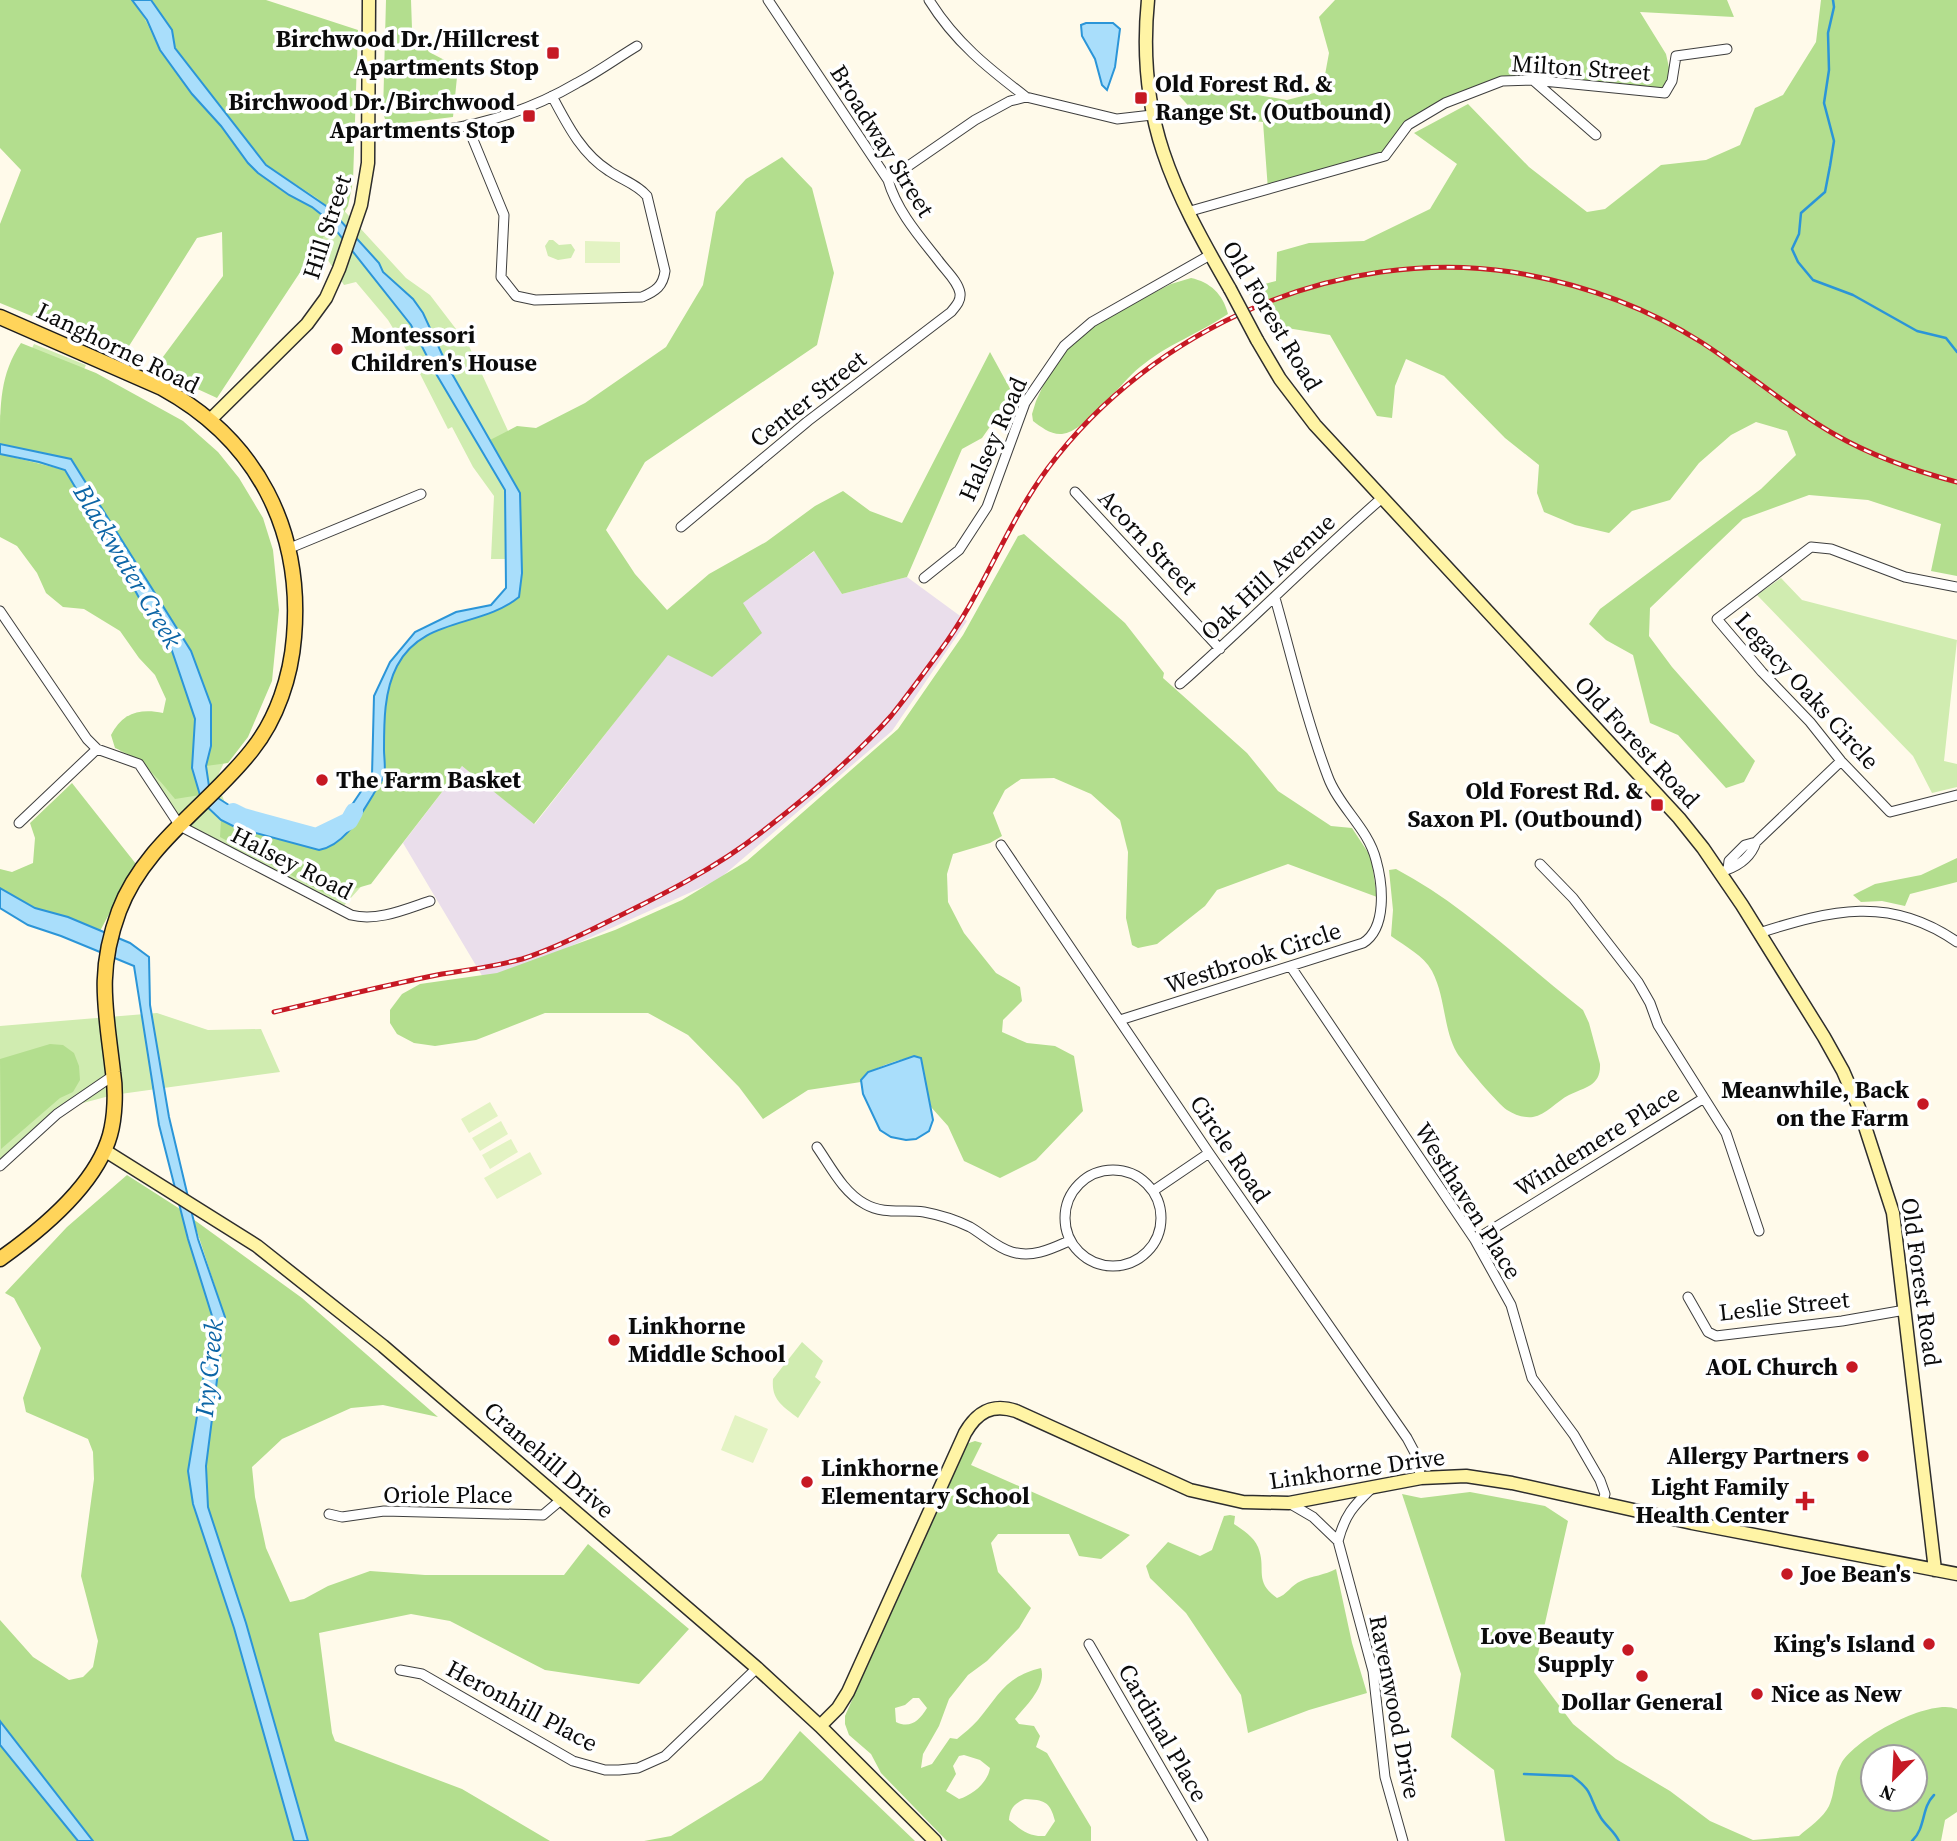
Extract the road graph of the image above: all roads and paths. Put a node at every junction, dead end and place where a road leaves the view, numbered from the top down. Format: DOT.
graph roads {
  1 [pos="369,0"];
  2 [pos="768,0"];
  3 [pos="929,0"];
  4 [pos="1148,0"];
  5 [pos="637,46"];
  6 [pos="1727,49"];
  7 [pos="1533,80"];
  8 [pos="552,96"];
  9 [pos="1026,97"];
  10 [pos="1152,115"];
  11 [pos="467,125"];
  12 [pos="369,133"];
  13 [pos="1596,135"];
  14 [pos="888,180"];
  15 [pos="1187,212"];
  16 [pos="1210,255"];
  17 [pos="959,302"];
  18 [pos="0,317"];
  19 [pos="210,420"];
  20 [pos="1075,492"];
  21 [pos="421,494"];
  22 [pos="1382,498"];
  23 [pos="681,527"];
  24 [pos="290,548"];
  25 [pos="925,578"];
  26 [pos="1957,587"];
  27 [pos="1275,598"];
  28 [pos="0,611"];
  29 [pos="1220,649"];
  30 [pos="1180,684"];
  31 [pos="97,748"];
  32 [pos="1841,761"];
  33 [pos="1957,795"];
  34 [pos="19,823"];
  35 [pos="183,824"];
  36 [pos="1001,845"];
  37 [pos="1540,863"];
  38 [pos="1725,872"];
  39 [pos="430,901"];
  40 [pos="1759,933"];
  41 [pos="1957,942"];
  42 [pos="1291,967"];
  43 [pos="1120,1020"];
  44 [pos="114,1074"];
  45 [pos="1704,1098"];
  46 [pos="817,1147"];
  47 [pos="104,1150"];
  48 [pos="1209,1153"];
  49 [pos="0,1166"];
  50 [pos="1153,1191"];
  51 [pos="1759,1231"];
  52 [pos="1475,1240"];
  53 [pos="1069,1241"];
  54 [pos="0,1259"];
  55 [pos="1688,1297"];
  56 [pos="1905,1310"];
  57 [pos="1421,1478"];
  58 [pos="1372,1488"];
  59 [pos="562,1499"];
  60 [pos="1289,1503"];
  61 [pos="1602,1504"];
  62 [pos="328,1514"];
  63 [pos="1338,1541"];
  64 [pos="1935,1570"];
  65 [pos="1957,1574"];
  66 [pos="1089,1644"];
  67 [pos="757,1668"];
  68 [pos="400,1670"];
  69 [pos="820,1726"];
  70 [pos="935,1841"];
  71 [pos="1203,1841"];
  72 [pos="1403,1841"];
  1 -- 12 [label="main road, Hill Street"];
  2 -- 14 [label="street, Broadway Street"];
  3 -- 9 [label="street"];
  4 -- 10 [label="main road, Old Forest Road"];
  5 -- 8 [label="street"];
  6 -- 7 [label="street, Milton Street"];
  7 -- 13 [label="street"];
  7 -- 15 [label="street, Milton Street"];
  8 -- 11 [label="street"];
  8 -- 11 [label="street"];
  9 -- 10 [label="street"];
  9 -- 14 [label="street"];
  10 -- 15 [label="main road, Old Forest Road"];
  11 -- 12 [label="street"];
  12 -- 19 [label="main road, Hill Street"];
  14 -- 17 [label="street, Broadway Street"];
  15 -- 16 [label="main road, Old Forest Road"];
  16 -- 22 [label="main road, Old Forest Road, bridge"];
  16 -- 25 [label="street, Halsey Road"];
  17 -- 23 [label="street, Center Street"];
  18 -- 19 [label="main road, Langhorne Road"];
  19 -- 24 [label="main road, Langhorne Road"];
  20 -- 29 [label="street, Acorn Street"];
  21 -- 24 [label="street"];
  22 -- 27 [label="street, Oak Hill Avenue"];
  22 -- 38 [label="main road, Old Forest Road"];
  24 -- 35 [label="main road, Langhorne Road"];
  26 -- 32 [label="street, Legacy Oaks Circle"];
  27 -- 29 [label="street, Oak Hill Avenue"];
  27 -- 42 [label="street, Westbrook Circle"];
  28 -- 31 [label="street"];
  29 -- 30 [label="street, Oak Hill Avenue"];
  31 -- 34 [label="street"];
  31 -- 35 [label="street"];
  32 -- 33 [label="street, Legacy Oaks Circle"];
  32 -- 38 [label="street"];
  35 -- 39 [label="street, Halsey Road"];
  35 -- 44 [label="main road, Langhorne Road"];
  36 -- 43 [label="street, Circle Road"];
  37 -- 45 [label="street"];
  38 -- 40 [label="main road, Old Forest Road"];
  40 -- 41 [label="street"];
  40 -- 56 [label="main road, Old Forest Road"];
  42 -- 43 [label="street, Westbrook Circle"];
  42 -- 52 [label="street, Westhaven Place"];
  43 -- 48 [label="street, Circle Road"];
  44 -- 47 [label="main road, Langhorne Road"];
  44 -- 49 [label="street"];
  45 -- 51 [label="street"];
  45 -- 52 [label="street, Windemere Place"];
  46 -- 53 [label="street"];
  47 -- 54 [label="main road, Langhorne Road"];
  47 -- 59 [label="main road, Cranehill Drive"];
  48 -- 50 [label="street"];
  48 -- 57 [label="street, Circle Road"];
  50 -- 53 [label="street"];
  50 -- 53 [label="street"];
  52 -- 61 [label="street, Westhaven Place"];
  55 -- 56 [label="street, Leslie Street"];
  56 -- 64 [label="main road, Old Forest Road"];
  57 -- 58 [label="main road, Linkhorne Drive"];
  57 -- 61 [label="main road, Linkhorne Drive"];
  58 -- 60 [label="main road, Linkhorne Drive"];
  58 -- 63 [label="street"];
  59 -- 62 [label="street, Oriole Place"];
  59 -- 67 [label="main road, Cranehill Drive"];
  60 -- 63 [label="street"];
  60 -- 69 [label="main road, Linkhorne Drive"];
  61 -- 64 [label="main road, Linkhorne Drive"];
  63 -- 72 [label="street, Ravenwood Drive"];
  64 -- 65 [label="main road"];
  66 -- 71 [label="street, Cardinal Place"];
  67 -- 68 [label="street, Heronhill Place"];
  67 -- 69 [label="main road, Cranehill Drive"];
  69 -- 70 [label="main road, Cranehill Drive"];
}
